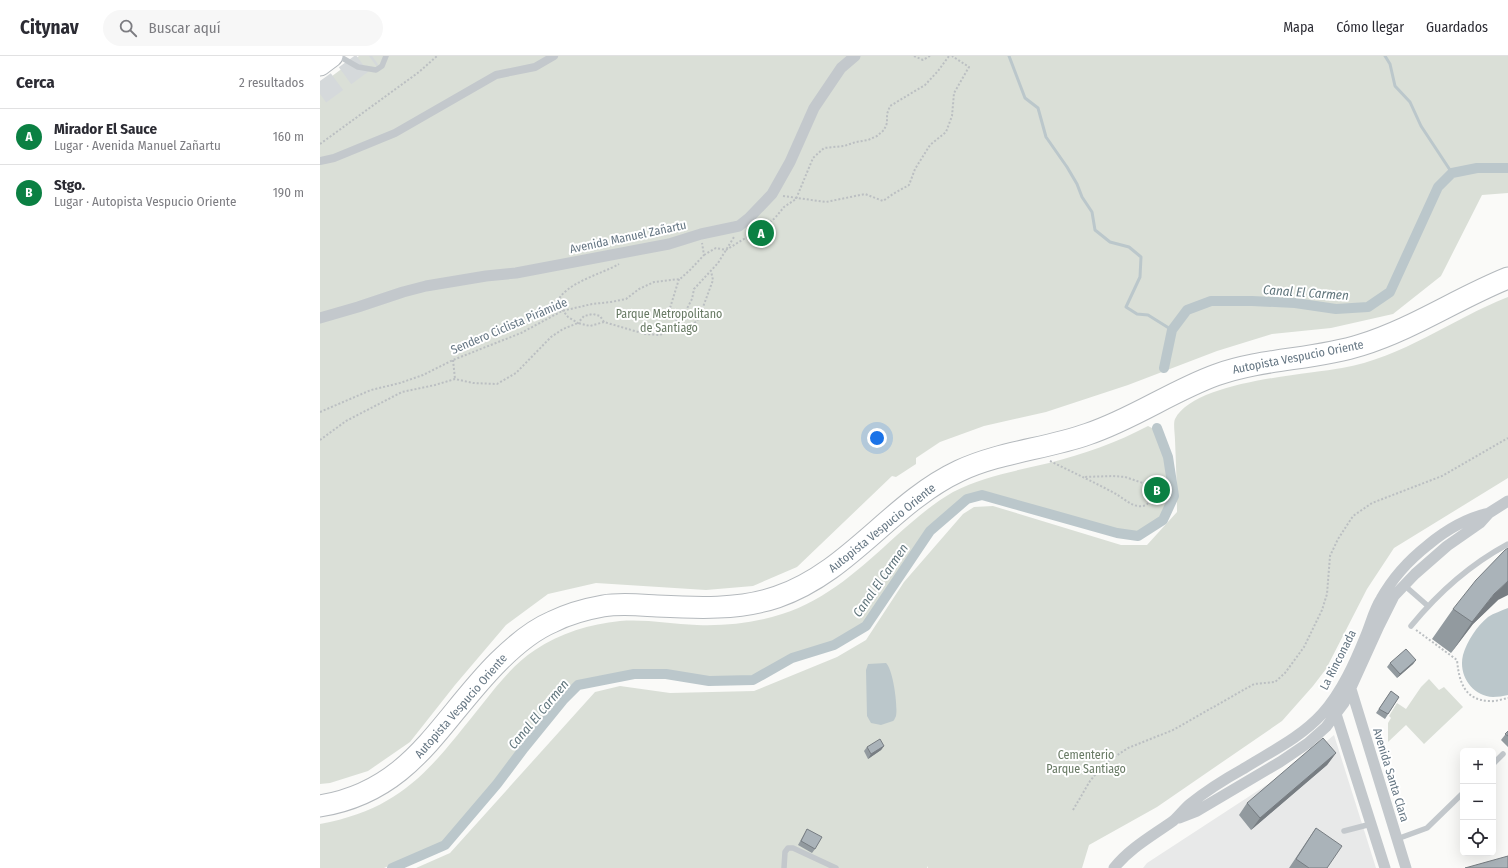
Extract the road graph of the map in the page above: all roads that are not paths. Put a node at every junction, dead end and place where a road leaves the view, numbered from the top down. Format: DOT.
graph roads {
  1 [pos="332,56"];
  2 [pos="339,56"];
  3 [pos="386,56"];
  4 [pos="554,56"];
  5 [pos="855,56"];
  6 [pos="320,65"];
  7 [pos="320,161"];
  8 [pos="1508,278"];
  9 [pos="320,318"];
  10 [pos="1508,501"];
  11 [pos="1489,513"];
  12 [pos="1439,536"];
  13 [pos="1508,544"];
  14 [pos="1447,546"];
  15 [pos="1404,585"];
  16 [pos="1428,606"];
  17 [pos="1411,626"];
  18 [pos="1351,689"];
  19 [pos="1336,714"];
  20 [pos="1503,754"];
  21 [pos="1258,760"];
  22 [pos="1496,761"];
  23 [pos="1265,771"];
  24 [pos="1460,796"];
  25 [pos="320,806"];
  26 [pos="1173,820"];
  27 [pos="1371,824"];
  28 [pos="1344,831"];
  29 [pos="1397,839"];
  30 [pos="1402,867"];
  31 [pos="784,868"];
  32 [pos="836,868"];
  33 [pos="1114,868"];
  34 [pos="1385,868"];
  1 -- 6 [label="highway"];
  2 -- 3 [label="lane"];
  4 -- 7 [label="street"];
  5 -- 9 [label="street, Avenida Manuel Zañartu"];
  8 -- 25 [label="highway, Autopista Vespucio Oriente"];
  10 -- 11 [label="street, La Rinconada"];
  11 -- 12 [label="street, La Rinconada"];
  11 -- 14 [label="street, La Rinconada"];
  12 -- 14 [label="street"];
  12 -- 21 [label="street, La Rinconada"];
  13 -- 16 [label="lane"];
  14 -- 15 [label="street, La Rinconada"];
  15 -- 16 [label="lane"];
  15 -- 18 [label="street, La Rinconada"];
  16 -- 17 [label="lane"];
  18 -- 19 [label="street, La Rinconada"];
  18 -- 29 [label="street, Avenida Santa Clara"];
  19 -- 23 [label="street, La Rinconada"];
  19 -- 27 [label="street"];
  20 -- 22 [label="lane"];
  21 -- 23 [label="street"];
  21 -- 26 [label="street, La Rinconada"];
  23 -- 26 [label="street, La Rinconada"];
  24 -- 29 [label="lane"];
  26 -- 33 [label="street, La Rinconada"];
  27 -- 28 [label="lane"];
  27 -- 34 [label="street"];
  29 -- 30 [label="street, Avenida Santa Clara"];
  31 -- 32 [label="lane"];
}
